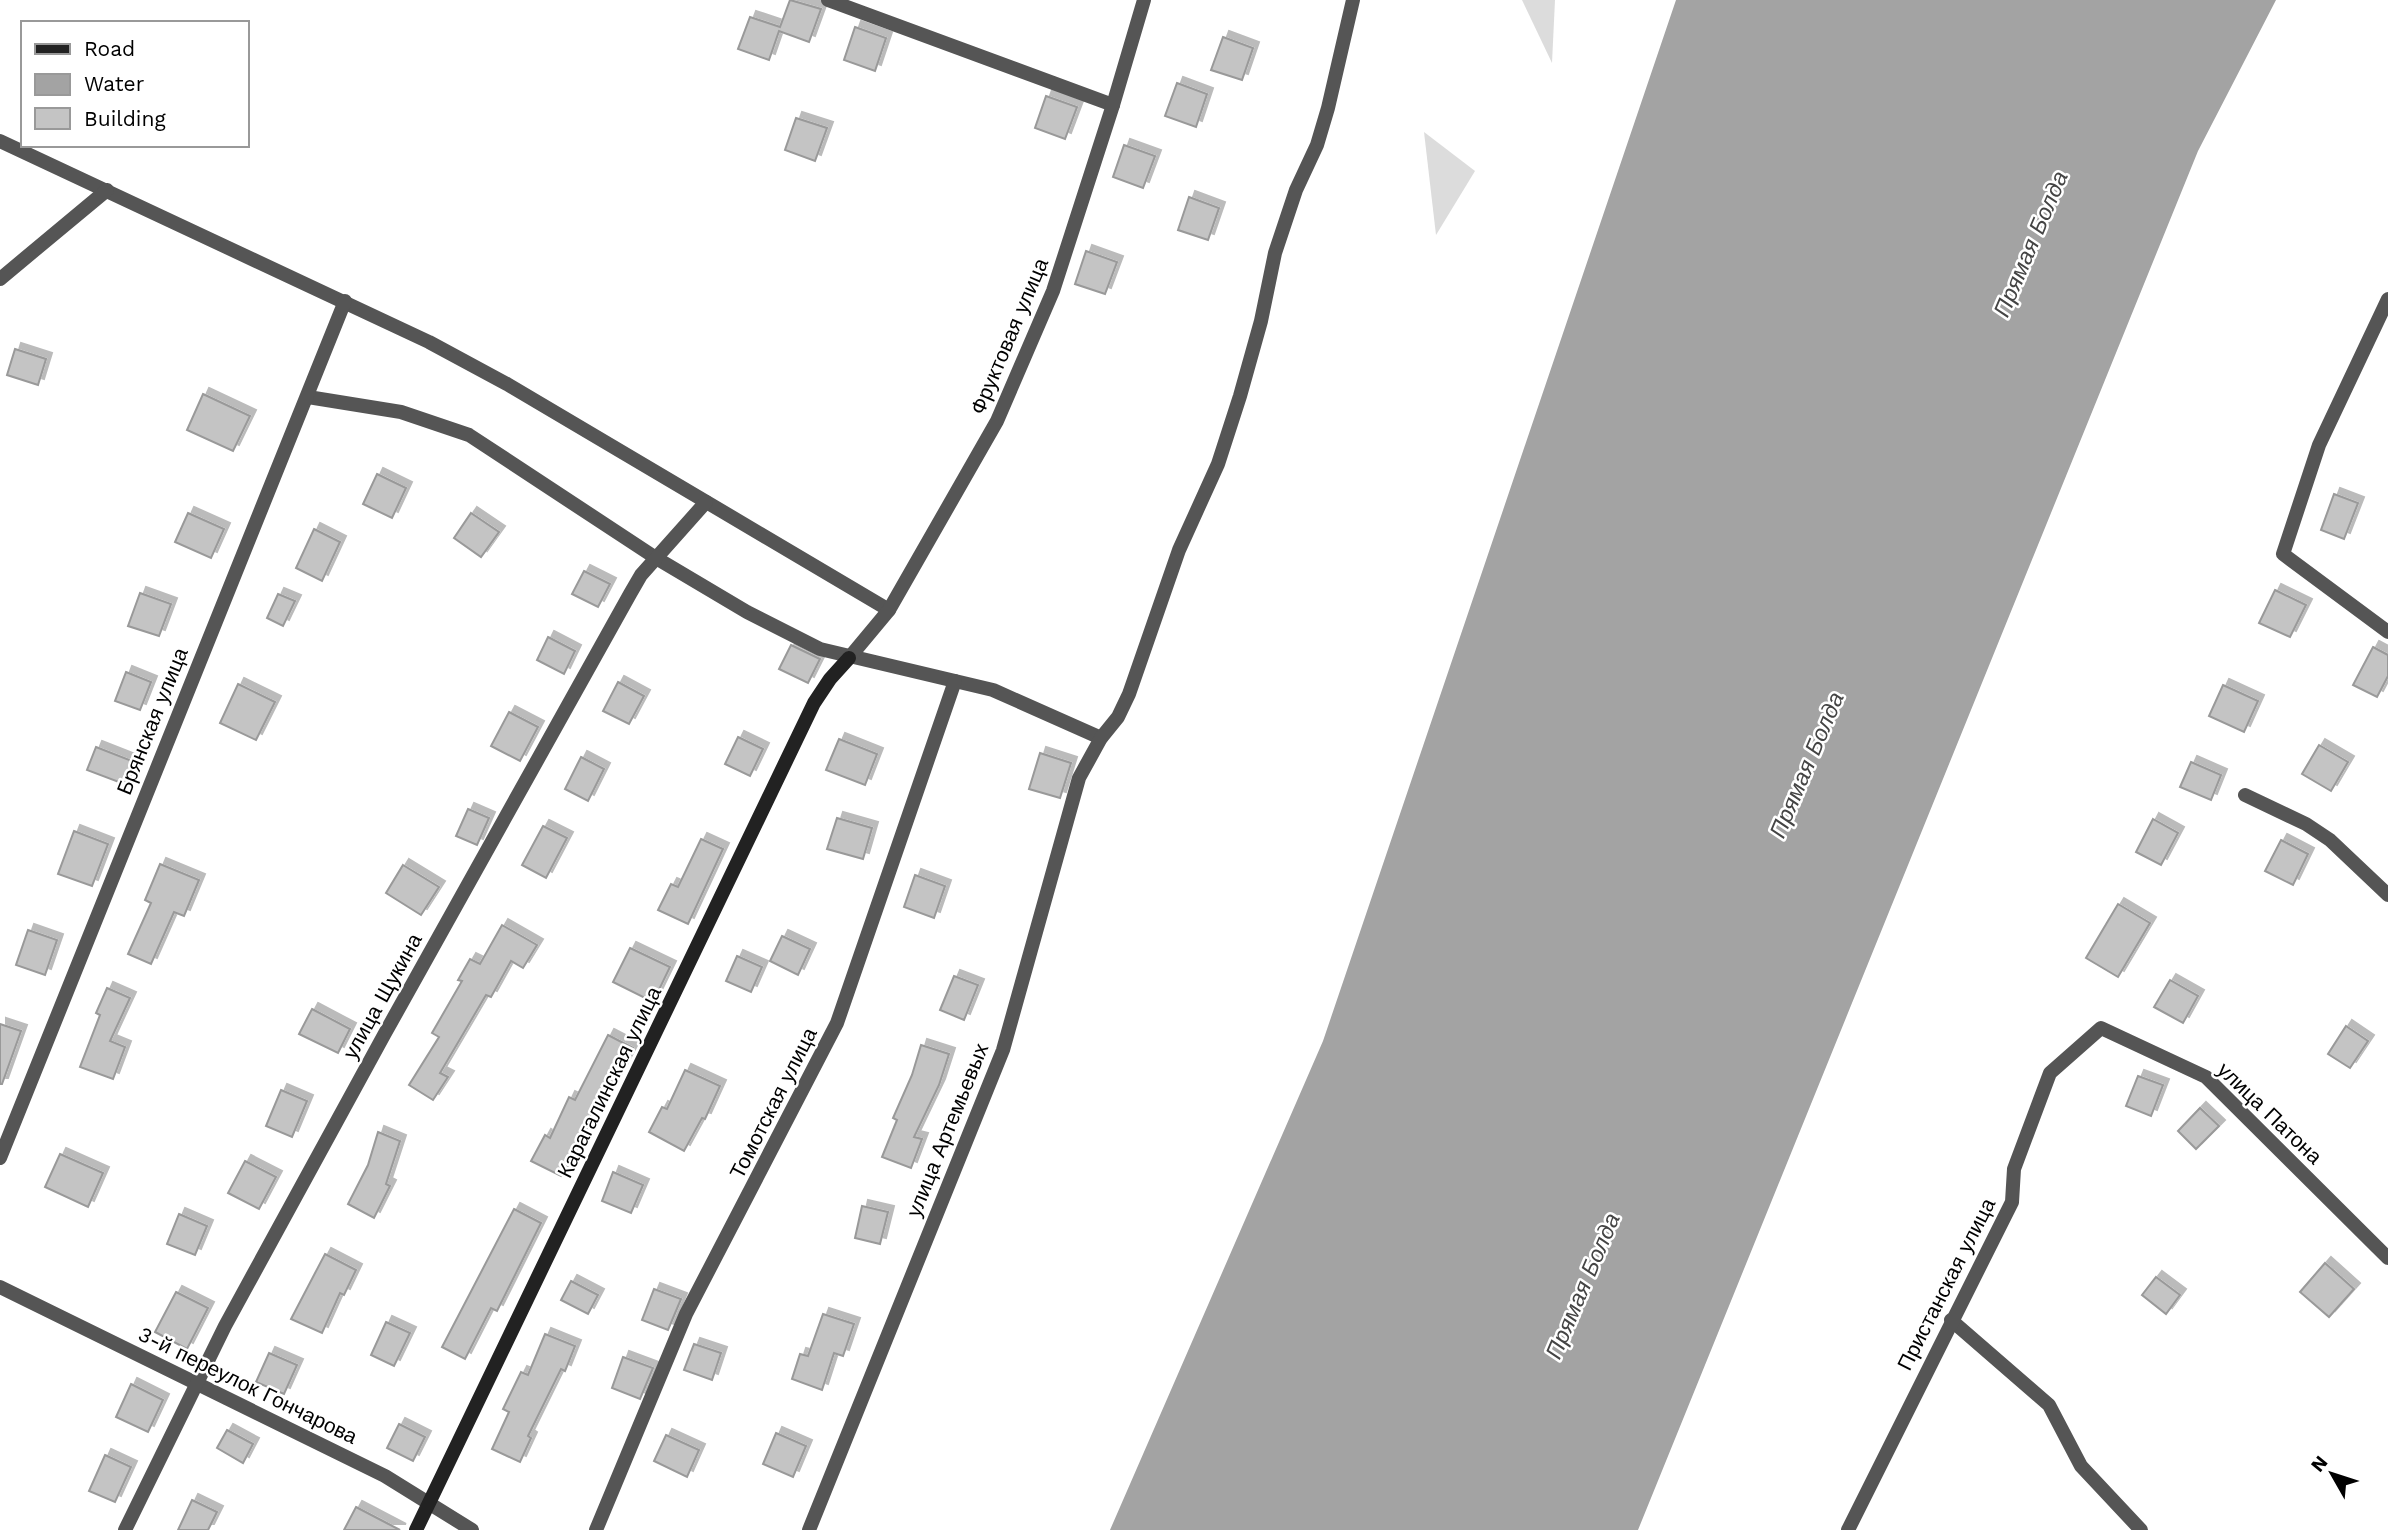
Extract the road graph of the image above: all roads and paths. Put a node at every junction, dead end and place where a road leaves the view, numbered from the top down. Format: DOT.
graph roads {
  1 [pos="828,0"];
  2 [pos="1144,0"];
  3 [pos="1353,0"];
  4 [pos="1113,105"];
  5 [pos="0,141"];
  6 [pos="107,190"];
  7 [pos="0,277"];
  8 [pos="2388,299"];
  9 [pos="345,301"];
  10 [pos="308,397"];
  11 [pos="706,502"];
  12 [pos="656,558"];
  13 [pos="889,610"];
  14 [pos="2388,632"];
  15 [pos="849,657"];
  16 [pos="955,681"];
  17 [pos="1101,738"];
  18 [pos="2245,795"];
  19 [pos="2388,895"];
  20 [pos="2101,1028"];
  21 [pos="0,1158"];
  22 [pos="2388,1258"];
  23 [pos="0,1287"];
  24 [pos="1951,1320"];
  25 [pos="197,1384"];
  26 [pos="430,1503"];
  27 [pos="125,1530"];
  28 [pos="416,1530"];
  29 [pos="472,1530"];
  30 [pos="596,1530"];
  31 [pos="809,1530"];
  32 [pos="1848,1530"];
  33 [pos="2141,1530"];
  1 -- 4 [label="street"];
  2 -- 4 [label="street, Фруктовая улица"];
  3 -- 17 [label="street, улица Артемьевых"];
  4 -- 13 [label="street, Фруктовая улица"];
  5 -- 6 [label="street"];
  6 -- 7 [label="street"];
  6 -- 9 [label="street"];
  8 -- 14 [label="street"];
  9 -- 10 [label="street, Брянская улица"];
  9 -- 11 [label="street"];
  10 -- 12 [label="street"];
  10 -- 21 [label="street, Брянская улица"];
  11 -- 12 [label="street, улица Щукина"];
  11 -- 13 [label="street"];
  12 -- 15 [label="street"];
  12 -- 25 [label="street, улица Щукина"];
  13 -- 15 [label="street, Фруктовая улица"];
  15 -- 16 [label="street"];
  15 -- 26 [label="street, Карагалинская улица"];
  16 -- 17 [label="street"];
  16 -- 30 [label="street, Томотская улица"];
  17 -- 31 [label="street, улица Артемьевых"];
  18 -- 19 [label="street"];
  20 -- 22 [label="street, улица Патона"];
  20 -- 24 [label="street, Пристанская улица"];
  23 -- 25 [label="street, 3-й переулок Гончарова"];
  24 -- 32 [label="street, Пристанская улица"];
  24 -- 33 [label="street"];
  25 -- 26 [label="street, 3-й переулок Гончарова"];
  25 -- 27 [label="street, улица Щукина"];
  26 -- 28 [label="street, Карагалинская улица"];
  26 -- 29 [label="street, 3-й переулок Гончарова"];
}
